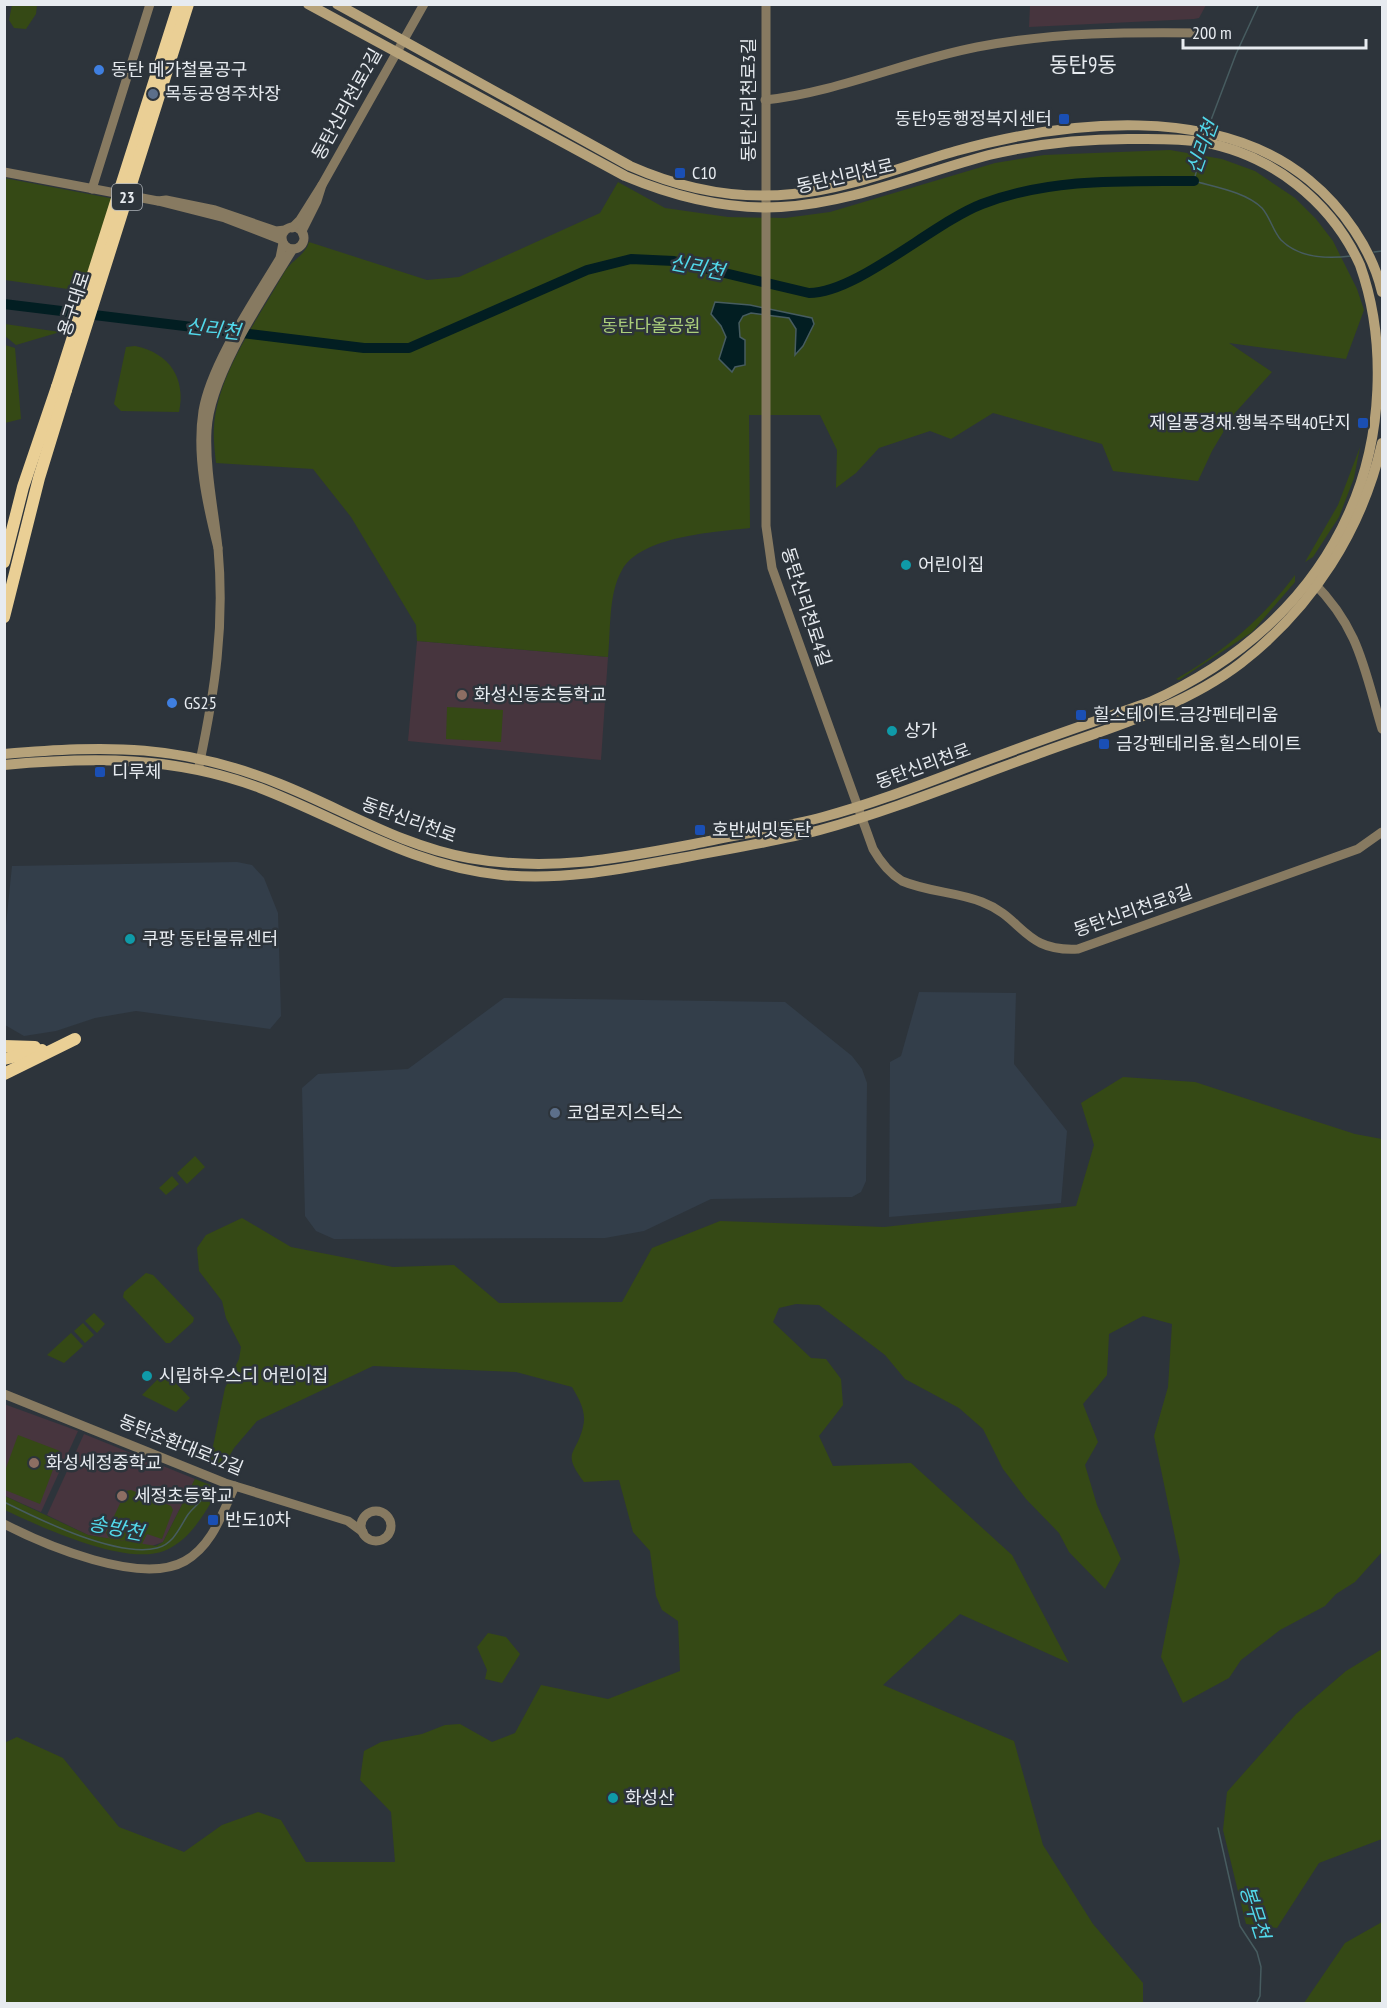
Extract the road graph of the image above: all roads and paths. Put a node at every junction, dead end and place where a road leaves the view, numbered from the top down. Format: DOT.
graph roads {
  1 [pos="150,4"];
  2 [pos="179,4"];
  3 [pos="188,4"];
  4 [pos="308,4"];
  5 [pos="337,4"];
  6 [pos="424,4"];
  7 [pos="766,4"];
  8 [pos="1208,33"];
  9 [pos="402,40"];
  10 [pos="396,51"];
  11 [pos="765,100"];
  12 [pos="4,172"];
  13 [pos="322,185"];
  14 [pos="92,189"];
  15 [pos="765,196"];
  16 [pos="765,208"];
  17 [pos="764,226"];
  18 [pos="285,235"];
  19 [pos="303,235"];
  20 [pos="293,249"];
  21 [pos="274,273"];
  22 [pos="1383,292"];
  23 [pos="61,389"];
  24 [pos="1383,442"];
  25 [pos="4,562"];
  26 [pos="1313,583"];
  27 [pos="4,617"];
  28 [pos="1383,729"];
  29 [pos="4,754"];
  30 [pos="200,764"];
  31 [pos="4,765"];
  32 [pos="858,806"];
  33 [pos="862,818"];
  34 [pos="1383,832"];
  35 [pos="75,1040"];
  36 [pos="4,1046"];
  37 [pos="4,1059"];
  38 [pos="4,1069"];
  39 [pos="4,1074"];
  40 [pos="4,1394"];
  41 [pos="236,1486"];
  42 [pos="372,1512"];
  43 [pos="348,1521"];
  44 [pos="4,1524"];
  45 [pos="363,1532"];
  1 -- 14 [label="street"];
  2 -- 23 [label="highway, 용구대로 / 23, bridge"];
  3 -- 23 [label="highway, 용구대로 / 23, bridge"];
  4 -- 10 [label="main road, 동탄신리천로"];
  5 -- 9 [label="main road, 동탄신리천로"];
  6 -- 9 [label="street"];
  7 -- 11 [label="street, 동탄신리천로3길"];
  8 -- 11 [label="street"];
  9 -- 10 [label="street, 동탄신리천로2길"];
  9 -- 15 [label="main road, 동탄신리천로"];
  10 -- 13 [label="street, 동탄신리천로2길"];
  10 -- 16 [label="main road, 동탄신리천로"];
  11 -- 15 [label="street, 동탄신리천로3길"];
  12 -- 14 [label="street"];
  13 -- 18 [label="street"];
  13 -- 19 [label="street"];
  14 -- 18 [label="street"];
  15 -- 16 [label="street, 동탄신리천로3길"];
  15 -- 22 [label="main road, 동탄신리천로"];
  16 -- 17 [label="street, 동탄신리천로3길"];
  16 -- 26 [label="main road, 동탄신리천로"];
  17 -- 32 [label="street, 동탄신리천로4길"];
  18 -- 19 [label="street"];
  18 -- 20 [label="street"];
  18 -- 21 [label="street"];
  19 -- 20 [label="street"];
  20 -- 21 [label="street"];
  21 -- 30 [label="street"];
  23 -- 25 [label="highway, 용구대로 / 23"];
  23 -- 27 [label="highway, 용구대로 / 23"];
  24 -- 26 [label="main road, 동탄신리천로"];
  26 -- 28 [label="street"];
  26 -- 32 [label="main road, 동탄신리천로"];
  26 -- 33 [label="main road, 동탄신리천로"];
  29 -- 30 [label="main road, 동탄신리천로"];
  30 -- 31 [label="main road, 동탄신리천로"];
  30 -- 32 [label="main road, 동탄신리천로"];
  30 -- 33 [label="main road, 동탄신리천로"];
  32 -- 33 [label="street, 동탄신리천로4길"];
  33 -- 34 [label="street, 동탄신리천로8길"];
  35 -- 36 [label="highway"];
  35 -- 37 [label="highway"];
  35 -- 38 [label="highway"];
  35 -- 39 [label="highway"];
  40 -- 41 [label="street, 동탄순환대로12길"];
  41 -- 43 [label="street, 동탄순환대로12길"];
  41 -- 44 [label="street"];
  42 -- 43 [label="street"];
  42 -- 45 [label="street"];
  42 -- 45 [label="street"];
  43 -- 45 [label="street, 동탄순환대로12길"];
}
